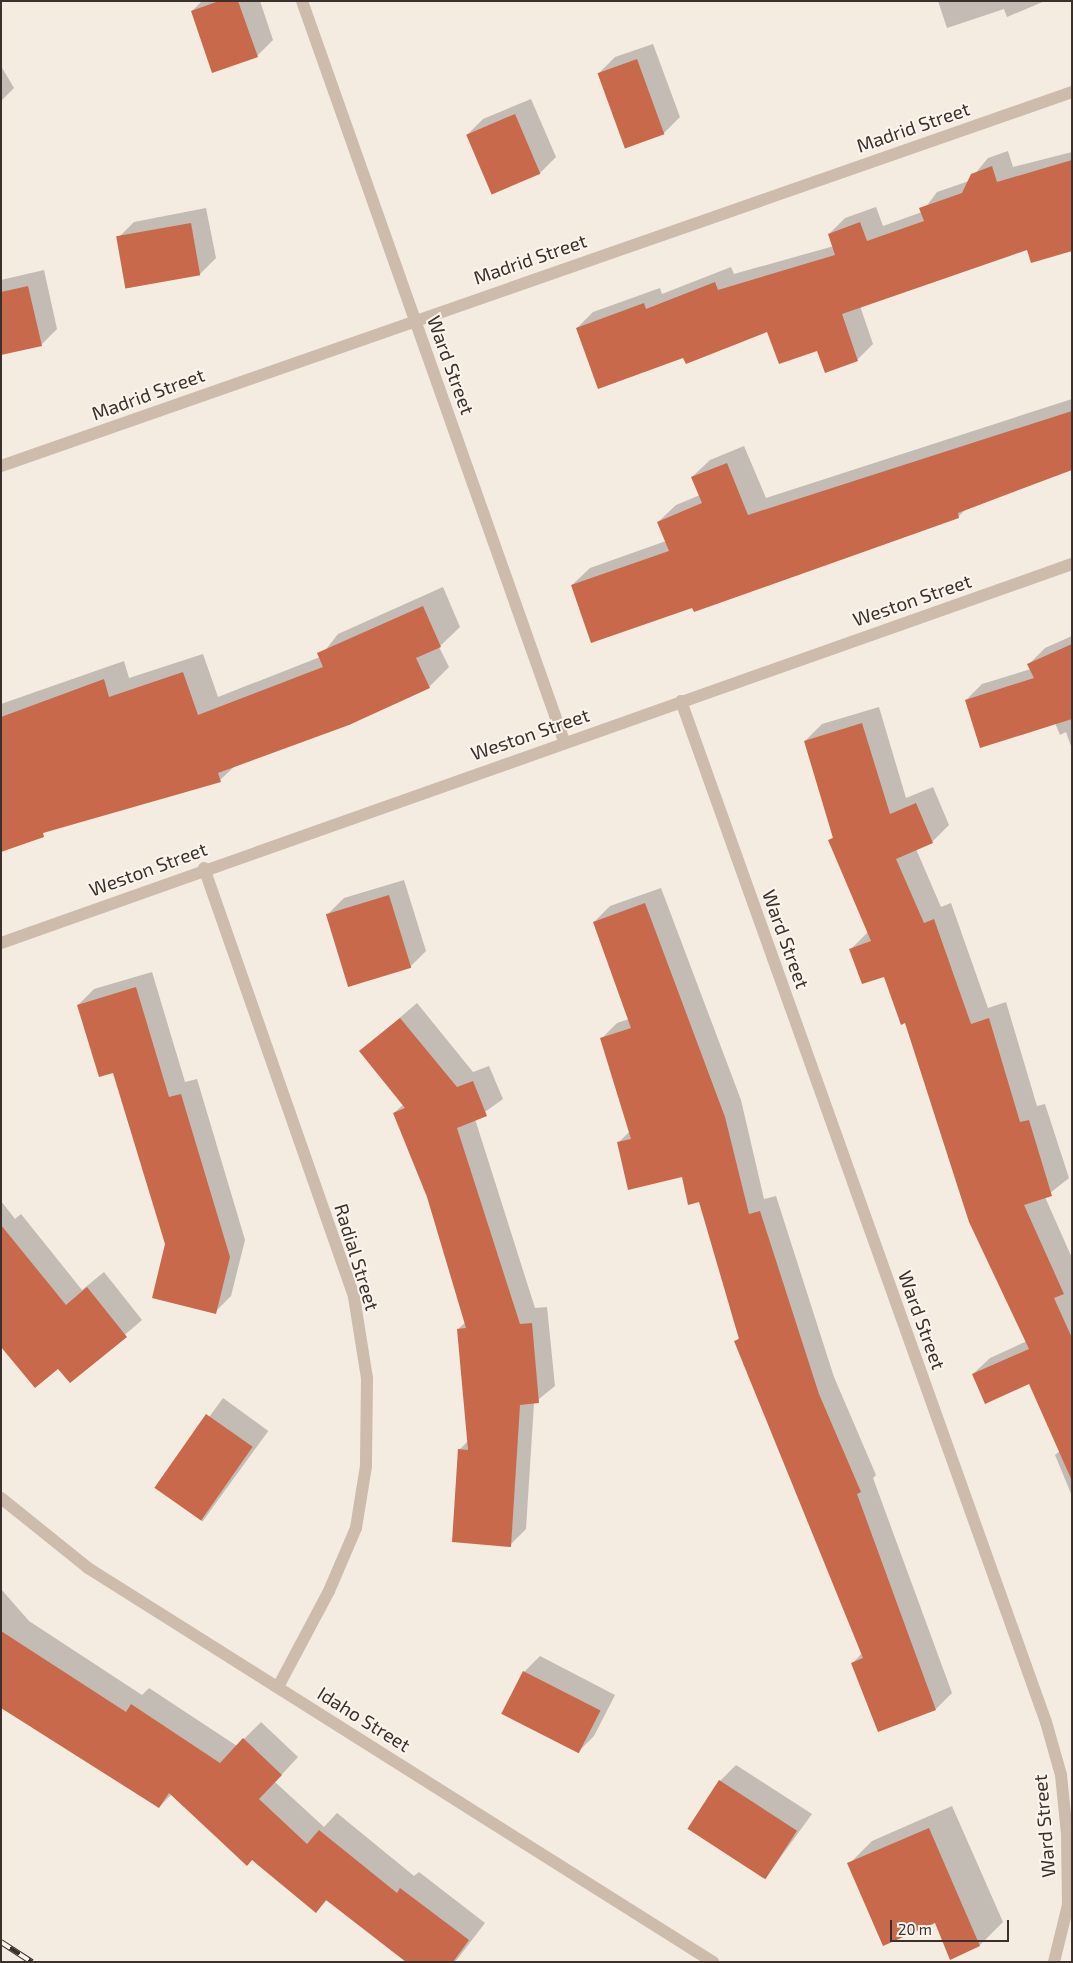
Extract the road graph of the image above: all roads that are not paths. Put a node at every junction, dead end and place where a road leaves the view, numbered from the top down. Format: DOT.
graph roads {
  1 [pos="302,1"];
  2 [pos="1072,92"];
  3 [pos="415,319"];
  4 [pos="1,466"];
  5 [pos="1072,564"];
  6 [pos="681,701"];
  7 [pos="564,741"];
  8 [pos="204,868"];
  9 [pos="1,943"];
  10 [pos="1,1498"];
  11 [pos="278,1687"];
  12 [pos="713,1962"];
  13 [pos="1054,1962"];
  1 -- 3 [label="street, Ward Street"];
  2 -- 3 [label="street, Madrid Street"];
  3 -- 4 [label="street, Madrid Street"];
  3 -- 7 [label="street, Ward Street"];
  5 -- 6 [label="street, Weston Street"];
  6 -- 7 [label="street, Weston Street"];
  6 -- 13 [label="street, Ward Street"];
  7 -- 8 [label="street, Weston Street"];
  8 -- 9 [label="street, Weston Street"];
  8 -- 11 [label="street, Radial Street"];
  10 -- 11 [label="street, Idaho Street"];
  11 -- 12 [label="street, Idaho Street"];
}
